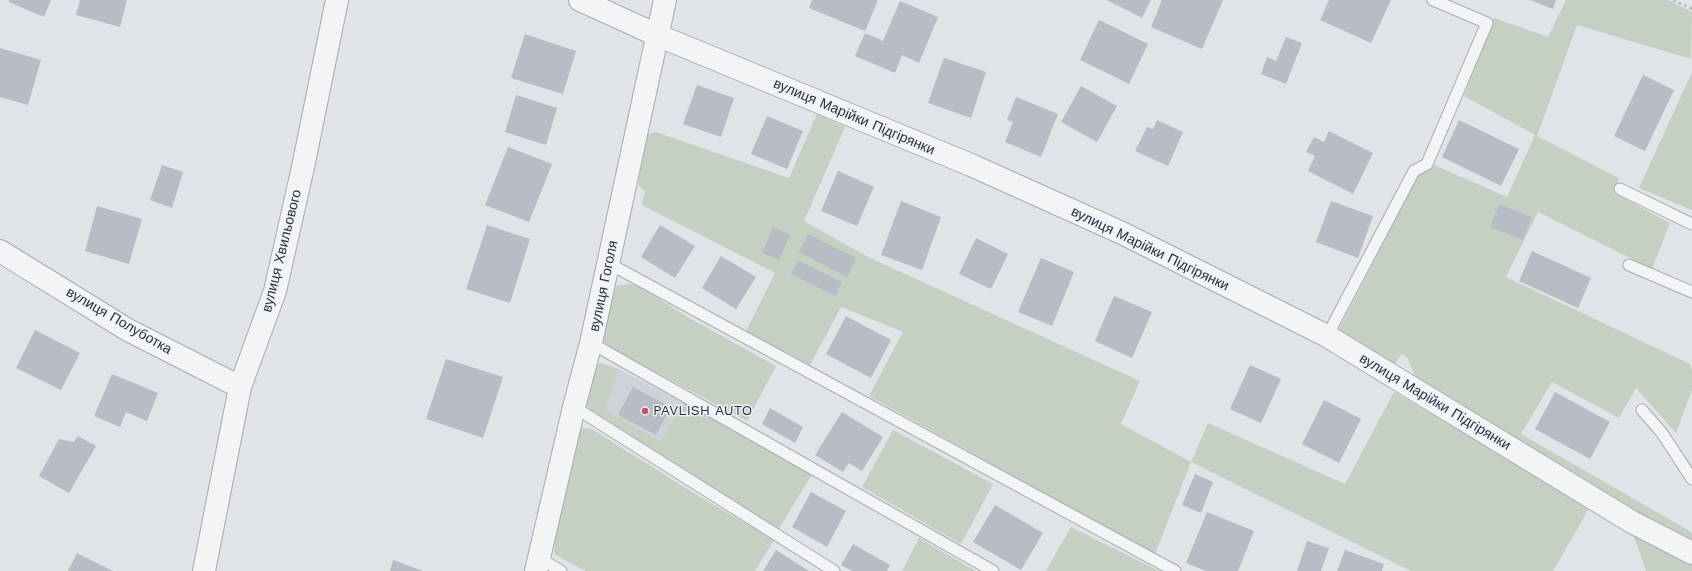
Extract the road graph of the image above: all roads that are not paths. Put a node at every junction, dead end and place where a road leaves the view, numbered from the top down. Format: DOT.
graph roads {
  1 [pos="336,0"];
  2 [pos="580,0"];
  3 [pos="665,0"];
  4 [pos="1433,0"];
  5 [pos="657,35"];
  6 [pos="1620,189"];
  7 [pos="1692,224"];
  8 [pos="0,251"];
  9 [pos="608,263"];
  10 [pos="1629,266"];
  11 [pos="1692,292"];
  12 [pos="1327,336"];
  13 [pos="592,343"];
  14 [pos="240,387"];
  15 [pos="574,407"];
  16 [pos="1642,410"];
  17 [pos="1692,479"];
  18 [pos="1692,553"];
  19 [pos="538,565"];
  20 [pos="204,571"];
  21 [pos="561,571"];
  22 [pos="834,571"];
  23 [pos="993,571"];
  24 [pos="1175,571"];
  1 -- 14 [label="street, вулиця Хвильового"];
  2 -- 5 [label="street, вулиця Марійки Підгірянки"];
  3 -- 5 [label="street, вулиця Гоголя"];
  4 -- 12 [label="lane"];
  5 -- 9 [label="street, вулиця Гоголя"];
  5 -- 12 [label="street, вулиця Марійки Підгірянки"];
  6 -- 7 [label="lane"];
  8 -- 14 [label="street, вулиця Полуботка"];
  9 -- 13 [label="street, вулиця Гоголя"];
  9 -- 24 [label="lane"];
  10 -- 11 [label="lane"];
  12 -- 18 [label="street, вулиця Марійки Підгірянки"];
  13 -- 15 [label="street, вулиця Гоголя"];
  13 -- 23 [label="lane"];
  14 -- 20 [label="street, вулиця Хвильового"];
  15 -- 19 [label="street, вулиця Гоголя"];
  15 -- 22 [label="lane"];
  16 -- 17 [label="lane"];
  19 -- 21 [label="lane"];
}
